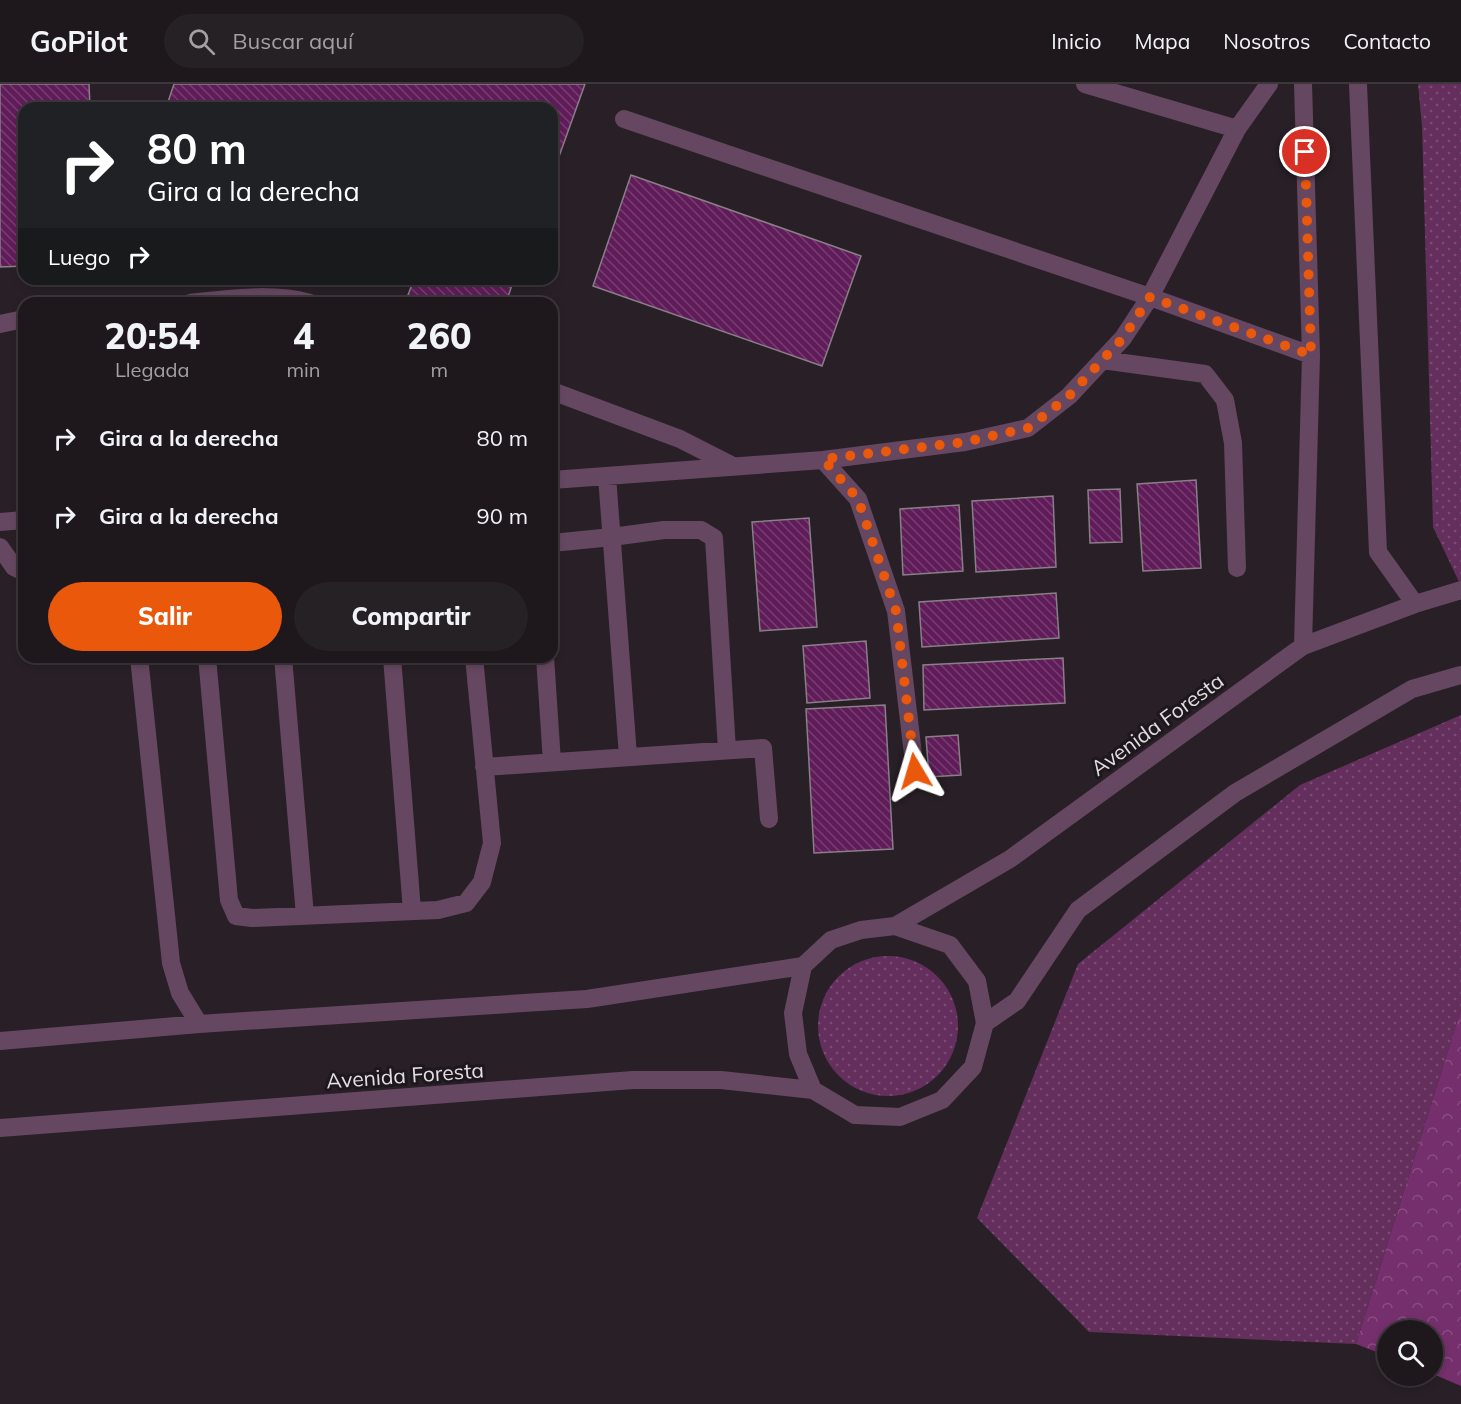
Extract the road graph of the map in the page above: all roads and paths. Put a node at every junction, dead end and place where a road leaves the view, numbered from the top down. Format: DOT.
graph roads {
  1 [pos="1085,84"];
  2 [pos="1269,84"];
  3 [pos="1303,84"];
  4 [pos="1358,84"];
  5 [pos="624,119"];
  6 [pos="1237,129"];
  7 [pos="1150,297"];
  8 [pos="18,320"];
  9 [pos="0,324"];
  10 [pos="1311,355"];
  11 [pos="1102,360"];
  12 [pos="558,393"];
  13 [pos="823,459"];
  14 [pos="735,467"];
  15 [pos="607,476"];
  16 [pos="558,480"];
  17 [pos="18,520"];
  18 [pos="0,522"];
  19 [pos="612,537"];
  20 [pos="558,542"];
  21 [pos="0,547"];
  22 [pos="1237,568"];
  23 [pos="18,569"];
  24 [pos="1461,590"];
  25 [pos="1415,604"];
  26 [pos="1303,646"];
  27 [pos="140,663"];
  28 [pos="208,663"];
  29 [pos="284,663"];
  30 [pos="392,663"];
  31 [pos="475,663"];
  32 [pos="544,663"];
  33 [pos="1461,675"];
  34 [pos="727,750"];
  35 [pos="628,756"];
  36 [pos="552,762"];
  37 [pos="484,767"];
  38 [pos="915,771"];
  39 [pos="769,819"];
  40 [pos="412,911"];
  41 [pos="304,916"];
  42 [pos="895,926"];
  43 [pos="803,966"];
  44 [pos="985,1023"];
  45 [pos="199,1024"];
  46 [pos="0,1041"];
  47 [pos="813,1090"];
  48 [pos="0,1128"];
  1 -- 6 [label="street"];
  2 -- 6 [label="street"];
  3 -- 10 [label="street"];
  4 -- 25 [label="street"];
  5 -- 7 [label="street"];
  6 -- 7 [label="street"];
  7 -- 10 [label="street"];
  7 -- 11 [label="street"];
  8 -- 9 [label="street"];
  10 -- 26 [label="street"];
  11 -- 13 [label="street"];
  11 -- 22 [label="street"];
  12 -- 14 [label="street"];
  13 -- 14 [label="street"];
  13 -- 38 [label="street"];
  14 -- 15 [label="street"];
  15 -- 16 [label="street"];
  15 -- 19 [label="street"];
  17 -- 18 [label="street"];
  19 -- 20 [label="street"];
  19 -- 34 [label="street"];
  19 -- 35 [label="street"];
  21 -- 23 [label="street"];
  24 -- 25 [label="street, Avenida Foresta"];
  25 -- 26 [label="street, Avenida Foresta"];
  26 -- 42 [label="street, Avenida Foresta"];
  27 -- 45 [label="street"];
  28 -- 41 [label="street"];
  29 -- 41 [label="street"];
  30 -- 40 [label="street"];
  31 -- 37 [label="street"];
  32 -- 36 [label="street"];
  33 -- 44 [label="street"];
  34 -- 35 [label="street"];
  34 -- 39 [label="street"];
  35 -- 36 [label="street"];
  36 -- 37 [label="street"];
  37 -- 40 [label="street"];
  40 -- 41 [label="street"];
  42 -- 43 [label="street"];
  42 -- 44 [label="street"];
  43 -- 45 [label="street"];
  43 -- 47 [label="street"];
  44 -- 47 [label="street"];
  45 -- 46 [label="street"];
  47 -- 48 [label="street, Avenida Foresta"];
}
